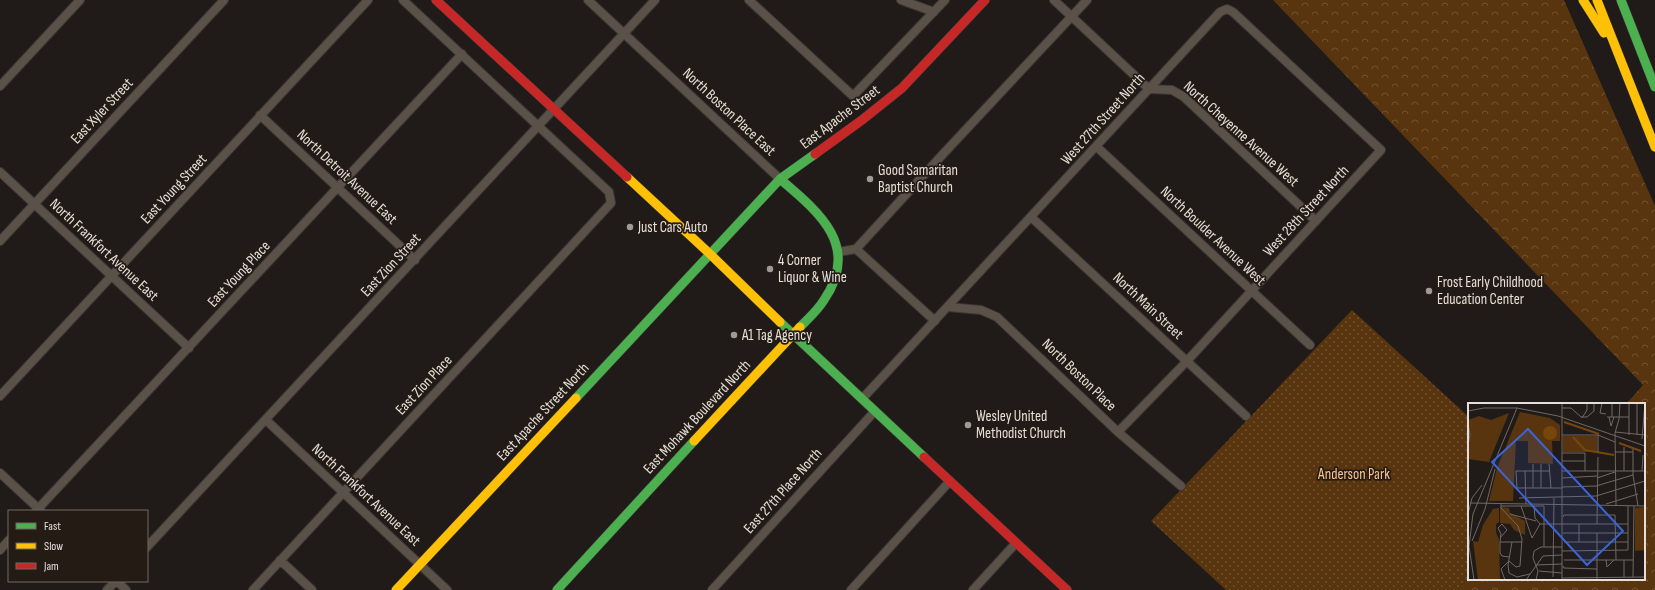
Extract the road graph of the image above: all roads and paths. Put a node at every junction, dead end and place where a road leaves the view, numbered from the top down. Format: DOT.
graph roads {
  1 [pos="80,0"];
  2 [pos="224,0"];
  3 [pos="368,0"];
  4 [pos="403,0"];
  5 [pos="436,0"];
  6 [pos="588,0"];
  7 [pos="655,0"];
  8 [pos="749,0"];
  9 [pos="901,0"];
  10 [pos="945,0"];
  11 [pos="985,0"];
  12 [pos="1054,0"];
  13 [pos="1088,0"];
  14 [pos="1582,0"];
  15 [pos="1597,0"];
  16 [pos="1621,0"];
  17 [pos="934,12"];
  18 [pos="1072,17"];
  19 [pos="624,33"];
  20 [pos="462,54"];
  21 [pos="1618,54"];
  22 [pos="0,86"];
  23 [pos="1655,87"];
  24 [pos="1149,89"];
  25 [pos="554,110"];
  26 [pos="260,115"];
  27 [pos="538,126"];
  28 [pos="1097,147"];
  29 [pos="1655,147"];
  30 [pos="1382,150"];
  31 [pos="0,172"];
  32 [pos="780,179"];
  33 [pos="337,188"];
  34 [pos="34,204"];
  35 [pos="1031,217"];
  36 [pos="1316,221"];
  37 [pos="0,241"];
  38 [pos="856,249"];
  39 [pos="838,252"];
  40 [pos="710,254"];
  41 [pos="415,260"];
  42 [pos="111,276"];
  43 [pos="1252,291"];
  44 [pos="948,306"];
  45 [pos="935,321"];
  46 [pos="793,334"];
  47 [pos="1310,345"];
  48 [pos="189,348"];
  49 [pos="1187,361"];
  50 [pos="0,396"];
  51 [pos="862,399"];
  52 [pos="875,411"];
  53 [pos="1246,416"];
  54 [pos="266,420"];
  55 [pos="1118,432"];
  56 [pos="0,473"];
  57 [pos="950,481"];
  58 [pos="1181,486"];
  59 [pos="343,492"];
  60 [pos="38,510"];
  61 [pos="8,541"];
  62 [pos="1016,543"];
  63 [pos="148,546"];
  64 [pos="0,550"];
  65 [pos="280,560"];
  66 [pos="420,565"];
  67 [pos="115,582"];
  68 [pos="117,582"];
  69 [pos="107,590"];
  70 [pos="126,590"];
  71 [pos="252,590"];
  72 [pos="312,590"];
  73 [pos="396,590"];
  74 [pos="447,590"];
  75 [pos="557,590"];
  76 [pos="712,590"];
  77 [pos="850,590"];
  78 [pos="972,590"];
  79 [pos="1067,590"];
  1 -- 22 [label="street"];
  2 -- 34 [label="street, East Xyler Street"];
  3 -- 26 [label="street, East Young Street"];
  4 -- 20 [label="street"];
  5 -- 25 [label="main road"];
  6 -- 19 [label="street, North Boston Place East"];
  7 -- 19 [label="street, East Zion Street"];
  8 -- 17 [label="street, East Apache Street"];
  9 -- 17 [label="street"];
  10 -- 17 [label="street, East Apache Street"];
  11 -- 32 [label="main road, East Apache Street"];
  12 -- 18 [label="street"];
  13 -- 18 [label="street"];
  14 -- 21 [label="main road"];
  15 -- 21 [label="main road"];
  16 -- 23 [label="main road"];
  18 -- 24 [label="street"];
  18 -- 38 [label="street"];
  19 -- 25 [label="street, East Zion Street"];
  19 -- 32 [label="street, North Boston Place East"];
  20 -- 27 [label="street"];
  20 -- 33 [label="street, East Young Place"];
  21 -- 29 [label="main road"];
  24 -- 28 [label="street, West 27th Street North"];
  24 -- 30 [label="street, West 27th Street North"];
  24 -- 36 [label="street, North Cheyenne Avenue West"];
  25 -- 27 [label="street, East Zion Street"];
  25 -- 40 [label="main road"];
  26 -- 33 [label="street, North Detroit Avenue East"];
  26 -- 42 [label="street, East Young Street"];
  27 -- 41 [label="street, East Zion Street"];
  27 -- 59 [label="street, East Zion Place"];
  28 -- 35 [label="street, West 27th Street North"];
  28 -- 43 [label="street, North Boulder Avenue West"];
  30 -- 36 [label="street, West 28th Street North"];
  31 -- 34 [label="street, North Frankfort Avenue East"];
  32 -- 39 [label="main road, North Boston Place East"];
  32 -- 40 [label="main road, East Apache Street"];
  33 -- 41 [label="street, North Detroit Avenue East"];
  33 -- 48 [label="street, East Young Place"];
  34 -- 37 [label="street, East Xyler Street"];
  34 -- 42 [label="street, North Frankfort Avenue East"];
  35 -- 44 [label="street, West 27th Street North"];
  35 -- 49 [label="street, North Main Street"];
  36 -- 43 [label="street, West 28th Street North"];
  38 -- 39 [label="street"];
  38 -- 45 [label="street"];
  39 -- 46 [label="main road, East Mohawk Boulevard North"];
  40 -- 46 [label="main road"];
  40 -- 66 [label="main road, East Apache Street North"];
  41 -- 54 [label="street, East Zion Street"];
  42 -- 48 [label="street, North Frankfort Avenue East"];
  42 -- 50 [label="street, East Young Street"];
  43 -- 47 [label="street, North Boulder Avenue West"];
  43 -- 49 [label="street, West 28th Street North"];
  44 -- 45 [label="street, West 27th Street North"];
  44 -- 55 [label="street, North Boston Place"];
  45 -- 51 [label="street, West 27th Street North"];
  46 -- 51 [label="main road"];
  46 -- 75 [label="main road, East Mohawk Boulevard North"];
  48 -- 60 [label="street, East Young Place"];
  49 -- 53 [label="street, North Main Street"];
  49 -- 55 [label="street, West 28th Street North"];
  51 -- 52 [label="main road"];
  52 -- 57 [label="main road"];
  52 -- 76 [label="street, East 27th Place North"];
  54 -- 59 [label="street, North Frankfort Avenue East"];
  54 -- 63 [label="street, East Zion Street"];
  55 -- 58 [label="street, North Boston Place"];
  56 -- 60 [label="street"];
  57 -- 62 [label="main road"];
  57 -- 77 [label="street"];
  59 -- 65 [label="street, East Zion Place"];
  59 -- 66 [label="street, North Frankfort Avenue East"];
  61 -- 64 [label="street"];
  62 -- 78 [label="street"];
  62 -- 79 [label="main road"];
  65 -- 71 [label="street, East Zion Place"];
  65 -- 72 [label="street"];
  66 -- 73 [label="main road, East Apache Street North"];
  66 -- 74 [label="street, North Frankfort Avenue East"];
  67 -- 69 [label="street"];
  68 -- 70 [label="street"];
}
